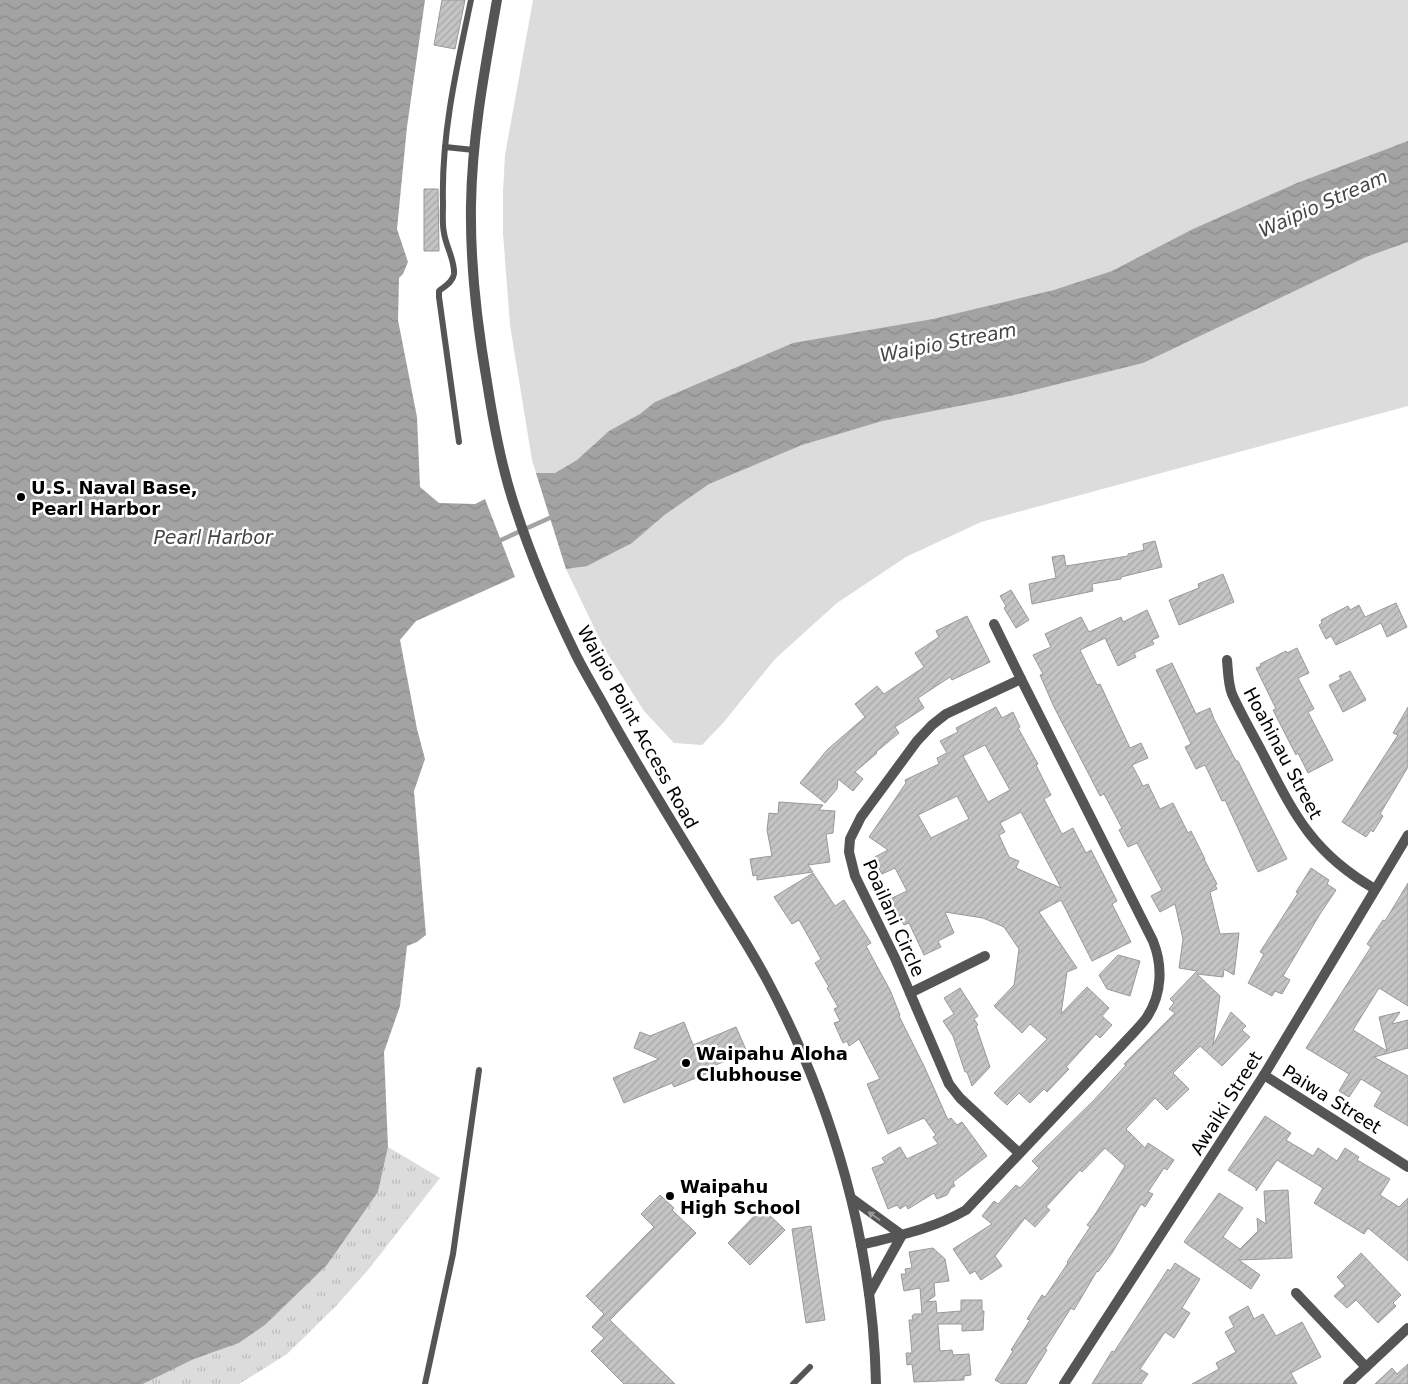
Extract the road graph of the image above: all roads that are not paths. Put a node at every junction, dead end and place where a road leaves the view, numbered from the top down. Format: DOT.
graph roads {
  1 [pos="471,0"];
  2 [pos="497,0"];
  3 [pos="445,147"];
  4 [pos="474,150"];
  5 [pos="459,442"];
  6 [pos="994,624"];
  7 [pos="1227,660"];
  8 [pos="1021,679"];
  9 [pos="1408,835"];
  10 [pos="1375,889"];
  11 [pos="985,956"];
  12 [pos="910,993"];
  13 [pos="479,1070"];
  14 [pos="1264,1075"];
  15 [pos="1019,1154"];
  16 [pos="1408,1167"];
  17 [pos="851,1198"];
  18 [pos="902,1234"];
  19 [pos="861,1246"];
  20 [pos="1296,1293"];
  21 [pos="869,1294"];
  22 [pos="1408,1328"];
  23 [pos="810,1367"];
  24 [pos="1366,1367"];
  25 [pos="425,1384"];
  26 [pos="793,1384"];
  27 [pos="876,1384"];
  28 [pos="1064,1384"];
  29 [pos="1348,1384"];
  1 -- 3 [label="lane"];
  2 -- 4 [label="street, Waipio Point Access Road"];
  3 -- 4 [label="lane"];
  3 -- 5 [label="lane"];
  4 -- 17 [label="street, Waipio Point Access Road"];
  6 -- 8 [label="street"];
  7 -- 10 [label="street, Hoahinau Street"];
  8 -- 12 [label="street, Poailani Circle"];
  8 -- 15 [label="street"];
  9 -- 10 [label="street, Awaiki Street"];
  10 -- 14 [label="street, Awaiki Street"];
  11 -- 12 [label="street"];
  12 -- 15 [label="street, Poailani Circle"];
  13 -- 25 [label="lane"];
  14 -- 16 [label="street, Paiwa Street"];
  14 -- 28 [label="street, Awaiki Street"];
  15 -- 18 [label="street"];
  18 -- 17 [label="street, one-way"];
  17 -- 19 [label="street, Waipio Point Access Road"];
  18 -- 19 [label="street"];
  18 -- 21 [label="street"];
  19 -- 21 [label="street, Waipio Point Access Road"];
  20 -- 24 [label="street"];
  21 -- 27 [label="street, Waipio Point Access Road"];
  22 -- 24 [label="street"];
  23 -- 26 [label="lane"];
  24 -- 29 [label="street"];
}
